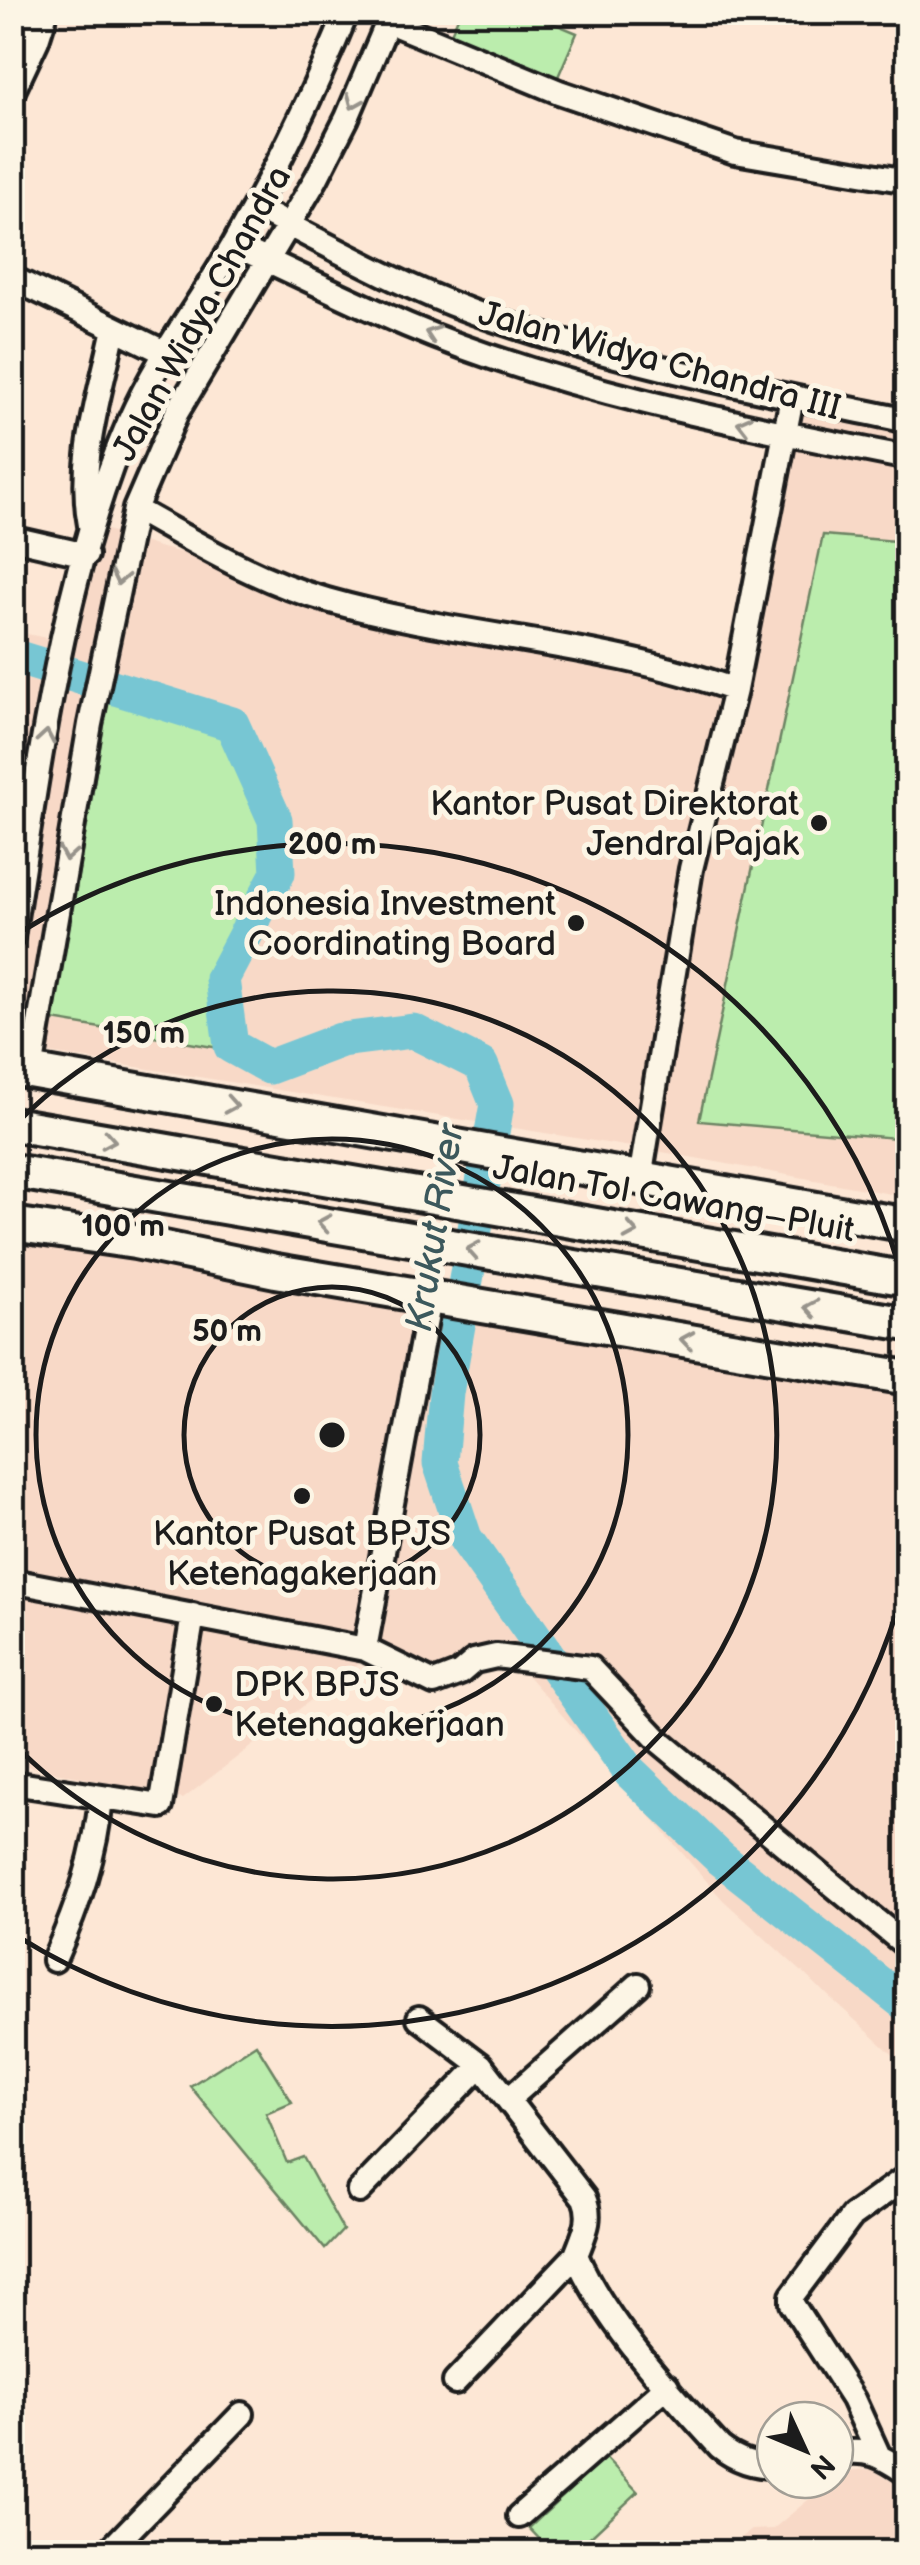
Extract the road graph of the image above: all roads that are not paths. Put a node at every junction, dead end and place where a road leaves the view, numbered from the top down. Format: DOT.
graph roads {
  1 [pos="46,12"];
  2 [pos="347,12"];
  3 [pos="390,17"];
  4 [pos="20,27"];
  5 [pos="12,60"];
  6 [pos="12,93"];
  7 [pos="908,181"];
  8 [pos="254,206"];
  9 [pos="290,225"];
  10 [pos="234,245"];
  11 [pos="267,260"];
  12 [pos="12,278"];
  13 [pos="114,328"];
  14 [pos="166,354"];
  15 [pos="792,397"];
  16 [pos="908,421"];
  17 [pos="783,433"];
  18 [pos="908,458"];
  19 [pos="136,509"];
  20 [pos="12,538"];
  21 [pos="89,544"];
  22 [pos="735,690"];
  23 [pos="17,910"];
  24 [pos="56,915"];
  25 [pos="12,937"];
  26 [pos="22,1070"];
  27 [pos="12,1124"];
  28 [pos="12,1171"];
  29 [pos="640,1179"];
  30 [pos="12,1224"];
  31 [pos="908,1225"];
  32 [pos="908,1279"];
  33 [pos="440,1300"];
  34 [pos="908,1324"];
  35 [pos="908,1378"];
  36 [pos="12,1581"];
  37 [pos="193,1615"];
  38 [pos="365,1649"];
  39 [pos="12,1782"];
  40 [pos="102,1796"];
  41 [pos="908,1947"];
  42 [pos="54,1960"];
  43 [pos="638,1985"];
  44 [pos="419,2018"];
  45 [pos="481,2065"];
  46 [pos="509,2098"];
  47 [pos="908,2176"];
  48 [pos="359,2192"];
  49 [pos="576,2255"];
  50 [pos="455,2382"];
  51 [pos="667,2386"];
  52 [pos="242,2414"];
  53 [pos="855,2452"];
  54 [pos="878,2454"];
  55 [pos="755,2465"];
  56 [pos="908,2474"];
  57 [pos="519,2516"];
  58 [pos="108,2552"];
  1 -- 6 [label="street"];
  2 -- 8 [label="street, Jalan Widya Chandra"];
  3 -- 7 [label="street"];
  3 -- 9 [label="street, Jalan Widya Chandra, one-way"];
  4 -- 5 [label="street"];
  8 -- 9 [label="street, Jalan Widya Chandra III"];
  8 -- 10 [label="street, Jalan Widya Chandra"];
  9 -- 11 [label="street, Jalan Widya Chandra"];
  9 -- 15 [label="street, Jalan Widya Chandra III"];
  10 -- 11 [label="street, Jalan Widya Chandra III"];
  10 -- 14 [label="street, Jalan Widya Chandra"];
  17 -- 11 [label="street, Jalan Widya Chandra III, one-way"];
  11 -- 19 [label="street, Jalan Widya Chandra"];
  12 -- 13 [label="street"];
  13 -- 14 [label="street"];
  13 -- 21 [label="street"];
  14 -- 21 [label="street, Jalan Widya Chandra"];
  15 -- 16 [label="street, Jalan Widya Chandra III"];
  15 -- 17 [label="street"];
  17 -- 18 [label="street, Jalan Widya Chandra III"];
  17 -- 22 [label="street"];
  19 -- 22 [label="street"];
  19 -- 24 [label="street, Jalan Widya Chandra, one-way"];
  20 -- 21 [label="street"];
  23 -- 21 [label="street, Jalan Widya Chandra, one-way"];
  22 -- 29 [label="street"];
  23 -- 24 [label="street"];
  23 -- 25 [label="street, Jalan Widya Chandra"];
  24 -- 26 [label="street, Jalan Widya Chandra"];
  26 -- 29 [label="highway, one-way"];
  27 -- 32 [label="highway, Jalan Tol Cawang–Pluit, one-way"];
  34 -- 28 [label="highway, one-way"];
  29 -- 31 [label="highway"];
  30 -- 33 [label="highway"];
  35 -- 33 [label="highway, one-way"];
  33 -- 38 [label="street"];
  36 -- 37 [label="street"];
  37 -- 38 [label="street"];
  37 -- 40 [label="street"];
  38 -- 41 [label="street"];
  39 -- 40 [label="street"];
  40 -- 42 [label="street"];
  43 -- 46 [label="street"];
  44 -- 45 [label="street"];
  45 -- 46 [label="street"];
  45 -- 48 [label="street"];
  46 -- 49 [label="street"];
  47 -- 54 [label="street"];
  49 -- 50 [label="street"];
  49 -- 51 [label="street"];
  51 -- 55 [label="street"];
  51 -- 57 [label="street"];
  52 -- 58 [label="street"];
  53 -- 54 [label="street"];
  54 -- 56 [label="street"];
}
